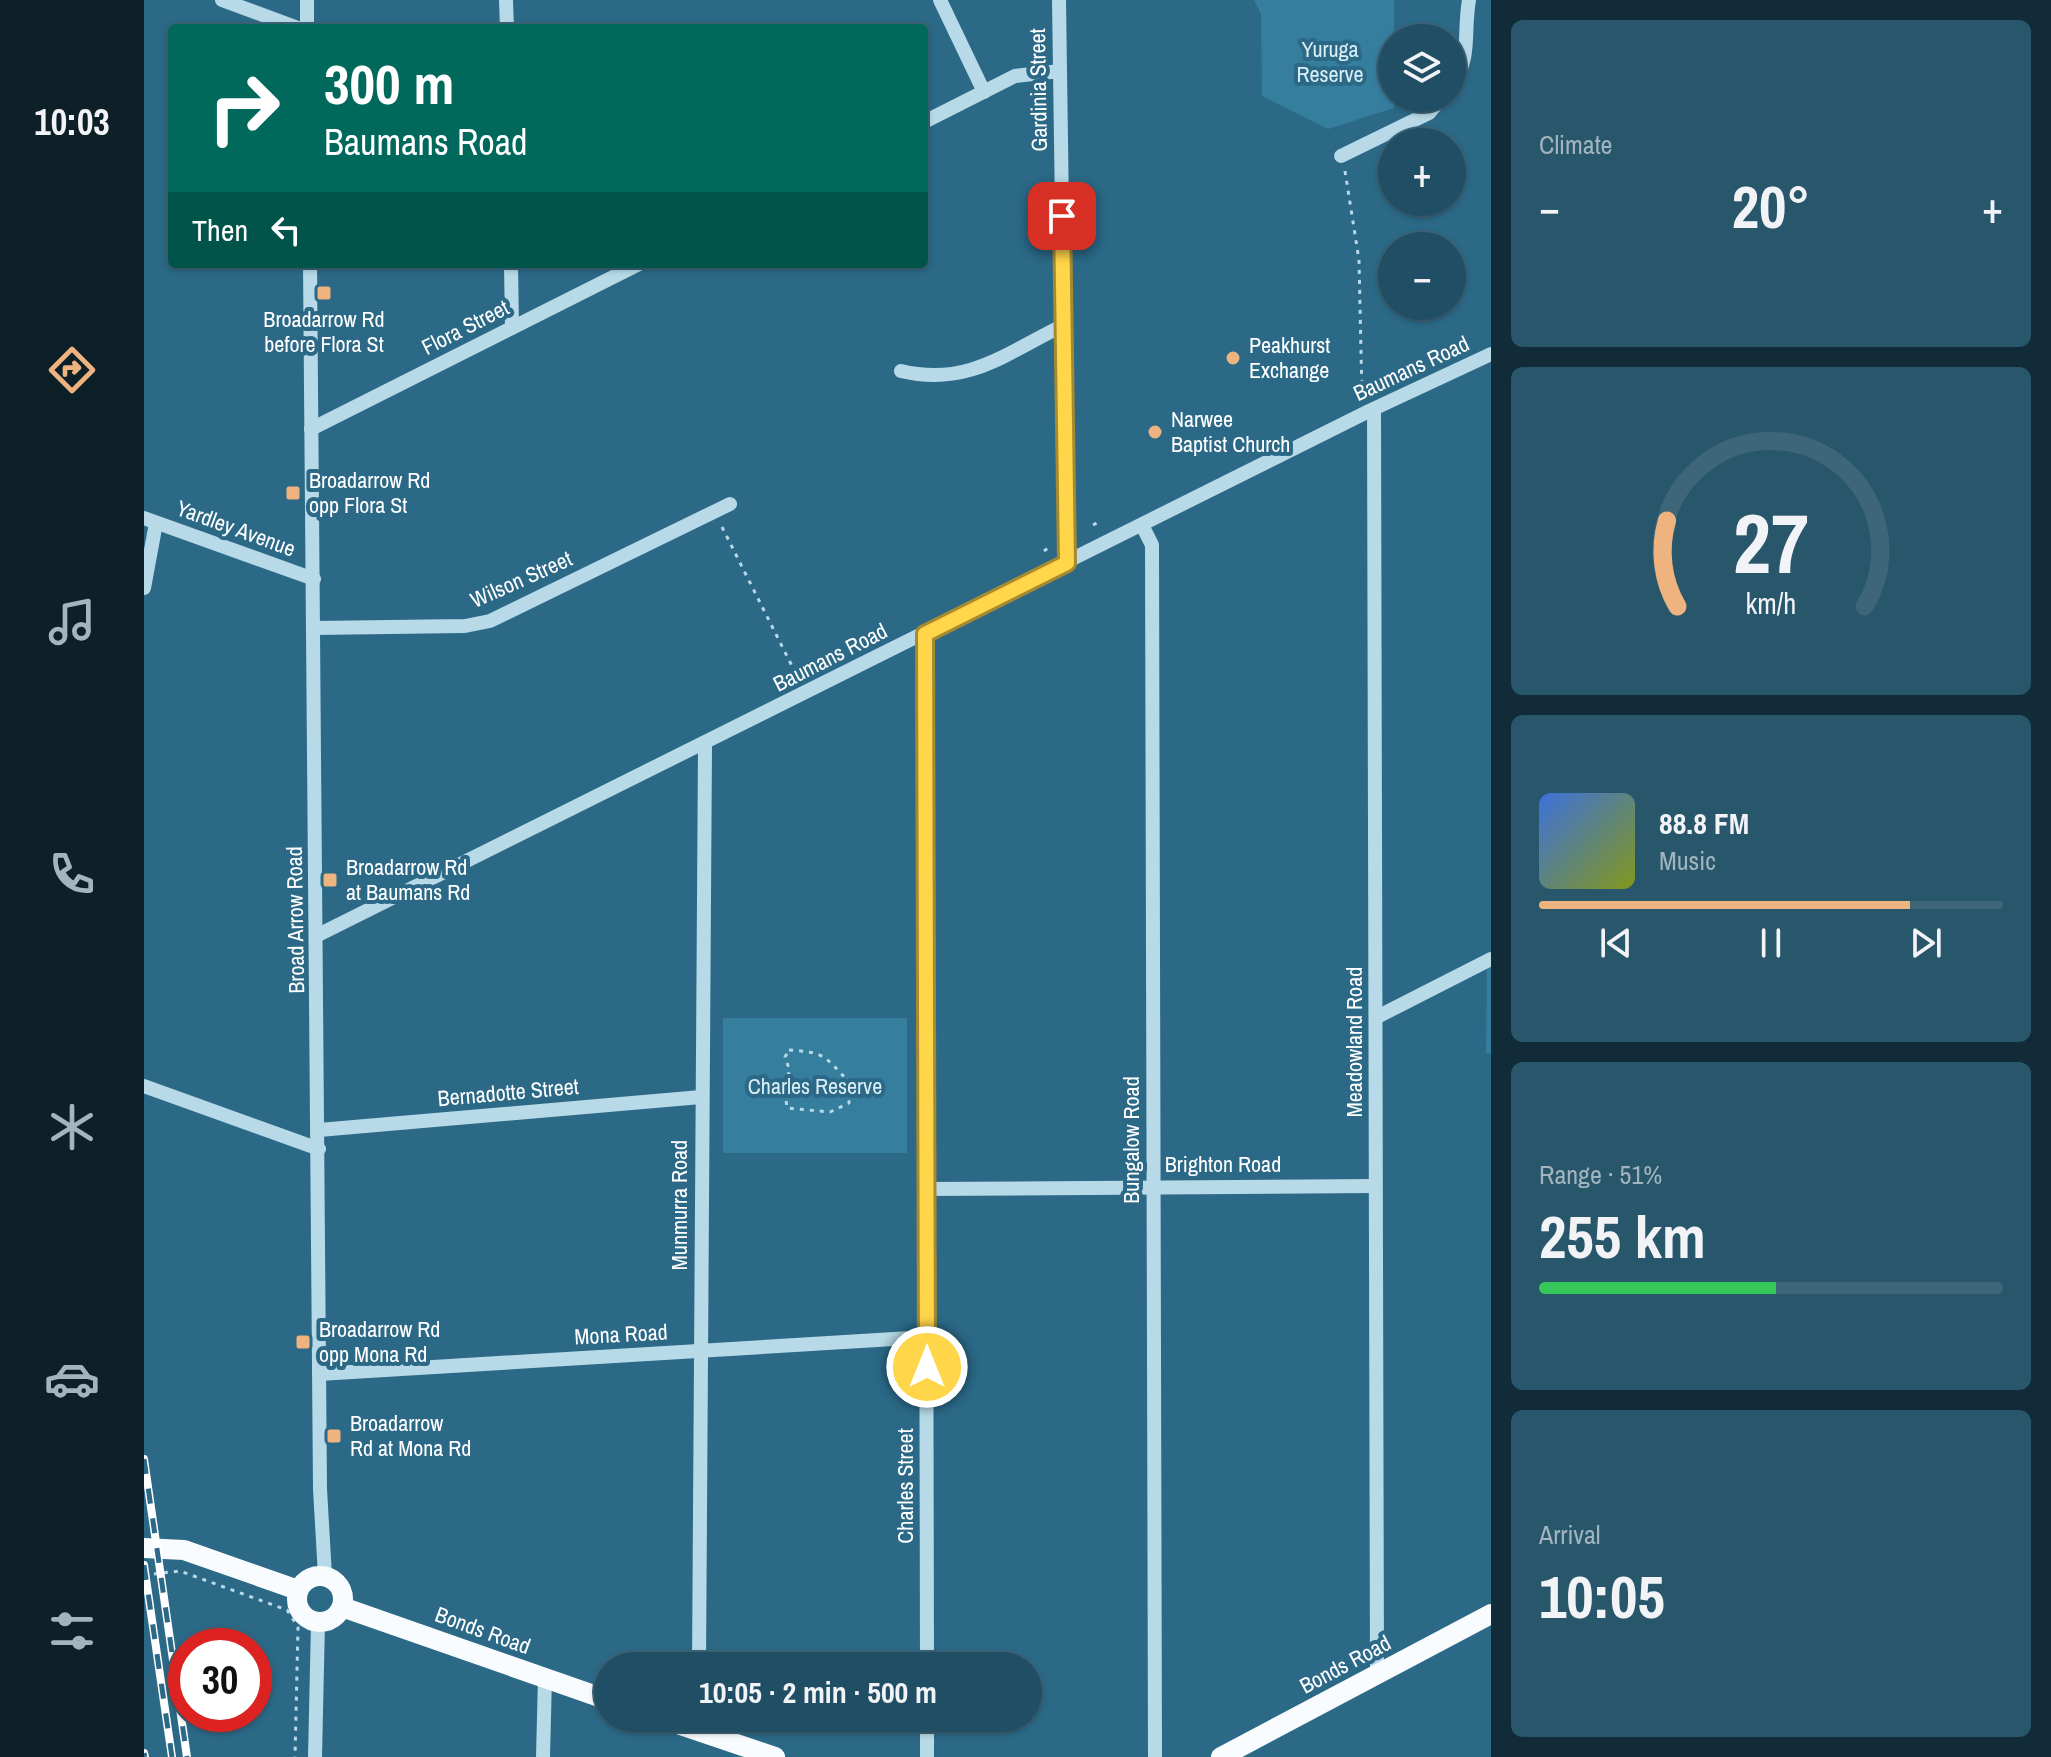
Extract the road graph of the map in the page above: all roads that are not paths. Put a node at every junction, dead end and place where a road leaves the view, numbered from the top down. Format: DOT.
graph roads {
  1 [pos="222,0"];
  2 [pos="307,0"];
  3 [pos="506,0"];
  4 [pos="940,0"];
  5 [pos="1059,0"];
  6 [pos="1469,0"];
  7 [pos="287,24"];
  8 [pos="307,24"];
  9 [pos="507,24"];
  10 [pos="1466,57"];
  11 [pos="1060,71"];
  12 [pos="984,92"];
  13 [pos="1430,112"];
  14 [pos="928,120"];
  15 [pos="1341,156"];
  16 [pos="310,268"];
  17 [pos="511,268"];
  18 [pos="631,268"];
  19 [pos="1064,325"];
  20 [pos="512,328"];
  21 [pos="1491,354"];
  22 [pos="901,371"];
  23 [pos="1372,410"];
  24 [pos="311,429"];
  25 [pos="730,504"];
  26 [pos="150,520"];
  27 [pos="1142,525"];
  28 [pos="1067,563"];
  29 [pos="314,579"];
  30 [pos="144,588"];
  31 [pos="314,628"];
  32 [pos="925,634"];
  33 [pos="705,745"];
  34 [pos="318,935"];
  35 [pos="1491,959"];
  36 [pos="1377,1017"];
  37 [pos="144,1086"];
  38 [pos="701,1097"];
  39 [pos="319,1130"];
  40 [pos="319,1149"];
  41 [pos="1154,1186"];
  42 [pos="1375,1186"];
  43 [pos="927,1189"];
  44 [pos="927,1337"];
  45 [pos="701,1351"];
  46 [pos="319,1374"];
  47 [pos="144,1548"];
  48 [pos="325,1576"];
  49 [pos="298,1590"];
  50 [pos="342,1607"];
  51 [pos="1491,1614"];
  52 [pos="318,1622"];
  53 [pos="699,1652"];
  54 [pos="927,1652"];
  55 [pos="1377,1675"];
  56 [pos="545,1677"];
  57 [pos="594,1695"];
  58 [pos="715,1732"];
  59 [pos="927,1732"];
  60 [pos="315,1757"];
  61 [pos="543,1757"];
  62 [pos="775,1757"];
  63 [pos="927,1757"];
  64 [pos="1155,1757"];
  65 [pos="1221,1757"];
  1 -- 7 [label="street"];
  2 -- 8 [label="street"];
  3 -- 9 [label="street"];
  4 -- 12 [label="street"];
  5 -- 11 [label="street, Gardinia Street"];
  6 -- 10 [label="street"];
  11 -- 12 [label="street"];
  11 -- 19 [label="street, Gardinia Street"];
  12 -- 14 [label="street"];
  13 -- 15 [label="street"];
  16 -- 24 [label="street, Broad Arrow Road"];
  17 -- 20 [label="street"];
  18 -- 20 [label="street, Flora Street"];
  19 -- 22 [label="street"];
  19 -- 28 [label="street, Gardinia Street"];
  20 -- 24 [label="street, Flora Street"];
  21 -- 23 [label="street, Baumans Road"];
  23 -- 27 [label="street, Baumans Road"];
  23 -- 36 [label="street, Meadowland Road"];
  24 -- 29 [label="street, Broad Arrow Road"];
  25 -- 31 [label="street, Wilson Street"];
  26 -- 29 [label="street, Yardley Avenue"];
  26 -- 30 [label="street"];
  27 -- 28 [label="street, Baumans Road"];
  27 -- 41 [label="street, Bungalow Road"];
  28 -- 32 [label="street, Baumans Road"];
  29 -- 31 [label="street, Broad Arrow Road"];
  31 -- 34 [label="street, Broad Arrow Road"];
  32 -- 33 [label="street, Baumans Road"];
  32 -- 43 [label="street, Charles Street"];
  33 -- 34 [label="street, Baumans Road"];
  33 -- 38 [label="street, Munmurra Road"];
  34 -- 39 [label="street, Broad Arrow Road"];
  35 -- 36 [label="street"];
  36 -- 42 [label="street, Meadowland Road"];
  37 -- 40 [label="street"];
  38 -- 39 [label="street, Bernadotte Street"];
  38 -- 45 [label="street, Munmurra Road"];
  39 -- 40 [label="street, Broad Arrow Road"];
  40 -- 46 [label="street, Broad Arrow Road"];
  41 -- 42 [label="street, Brighton Road"];
  41 -- 43 [label="street, Brighton Road"];
  41 -- 64 [label="street, Bungalow Road"];
  42 -- 55 [label="street, Meadowland Road"];
  43 -- 44 [label="street, Charles Street"];
  44 -- 45 [label="street, Mona Road"];
  44 -- 54 [label="street, Charles Street"];
  45 -- 46 [label="street, Mona Road"];
  45 -- 53 [label="street, Munmurra Road"];
  46 -- 48 [label="street, Broad Arrow Road"];
  47 -- 49 [label="main road"];
  48 -- 49 [label="main road"];
  48 -- 50 [label="main road"];
  49 -- 52 [label="main road"];
  50 -- 52 [label="main road"];
  50 -- 56 [label="main road, Bonds Road"];
  51 -- 55 [label="main road, Bonds Road"];
  52 -- 60 [label="street"];
  55 -- 65 [label="main road, Bonds Road"];
  56 -- 57 [label="main road, Bonds Road"];
  56 -- 61 [label="street"];
  58 -- 62 [label="main road"];
  59 -- 63 [label="street"];
}
